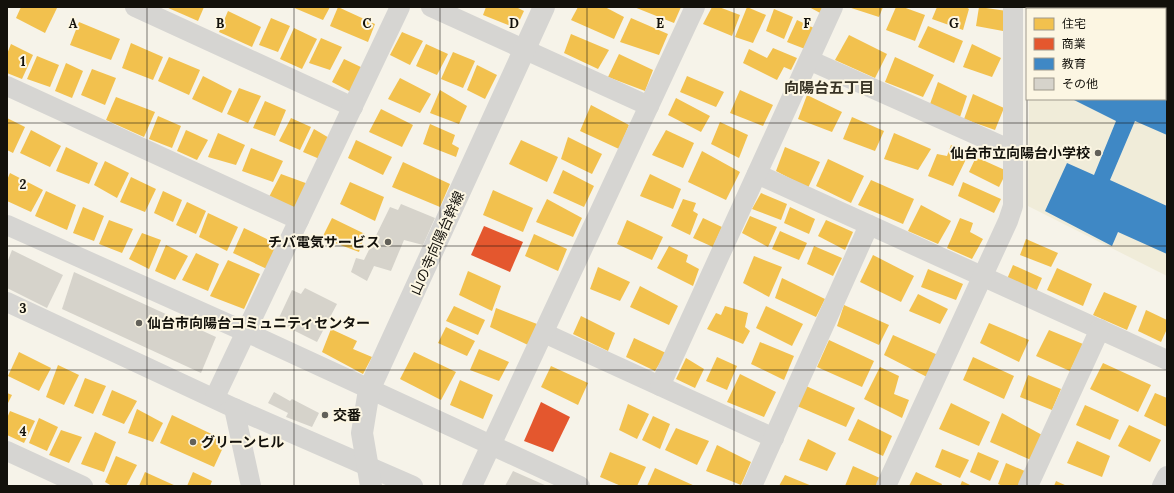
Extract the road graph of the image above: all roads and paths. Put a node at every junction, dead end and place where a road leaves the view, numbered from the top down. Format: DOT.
graph roads {
  1 [pos="135,7"];
  2 [pos="400,7"];
  3 [pos="431,7"];
  4 [pos="544,7"];
  5 [pos="695,7"];
  6 [pos="833,7"];
  7 [pos="1013,7"];
  8 [pos="524,49"];
  9 [pos="809,60"];
  10 [pos="7,86"];
  11 [pos="649,106"];
  12 [pos="353,107"];
  13 [pos="1013,151"];
  14 [pos="757,174"];
  15 [pos="299,220"];
  16 [pos="7,225"];
  17 [pos="869,225"];
  18 [pos="983,276"];
  19 [pos="9,308"];
  20 [pos="1100,329"];
  21 [pos="246,332"];
  22 [pos="544,333"];
  23 [pos="1167,360"];
  24 [pos="660,386"];
  25 [pos="369,390"];
  26 [pos="215,397"];
  27 [pos="234,408"];
  28 [pos="774,438"];
  29 [pos="491,446"];
  30 [pos="7,451"];
  31 [pos="366,464"];
  32 [pos="84,486"];
  33 [pos="251,486"];
  34 [pos="370,486"];
  35 [pos="413,486"];
  36 [pos="472,486"];
  37 [pos="580,486"];
  38 [pos="752,486"];
  39 [pos="886,486"];
  40 [pos="1028,486"];
  1 -- 12 [label="street"];
  2 -- 12 [label="street"];
  3 -- 8 [label="street"];
  4 -- 8 [label="street, 山の寺向陽台幹線"];
  5 -- 11 [label="street"];
  6 -- 9 [label="street"];
  7 -- 13 [label="street"];
  8 -- 11 [label="street"];
  8 -- 25 [label="street, 山の寺向陽台幹線"];
  9 -- 13 [label="street"];
  9 -- 14 [label="street"];
  10 -- 15 [label="street"];
  11 -- 22 [label="street"];
  12 -- 15 [label="street"];
  13 -- 18 [label="street"];
  14 -- 17 [label="street"];
  14 -- 24 [label="street"];
  15 -- 21 [label="street"];
  16 -- 21 [label="street"];
  17 -- 18 [label="street"];
  17 -- 28 [label="street"];
  18 -- 20 [label="street"];
  18 -- 39 [label="street"];
  19 -- 26 [label="street"];
  20 -- 23 [label="street"];
  20 -- 40 [label="street"];
  21 -- 25 [label="street"];
  21 -- 26 [label="street"];
  22 -- 24 [label="street"];
  22 -- 29 [label="street"];
  24 -- 28 [label="street"];
  25 -- 29 [label="street"];
  25 -- 31 [label="street, 山の寺向陽台幹線"];
  26 -- 27 [label="street"];
  27 -- 31 [label="street"];
  27 -- 33 [label="street"];
  28 -- 38 [label="street"];
  29 -- 36 [label="street"];
  29 -- 37 [label="street"];
  30 -- 32 [label="street"];
  31 -- 34 [label="street, 山の寺向陽台幹線"];
  31 -- 35 [label="street"];
}
